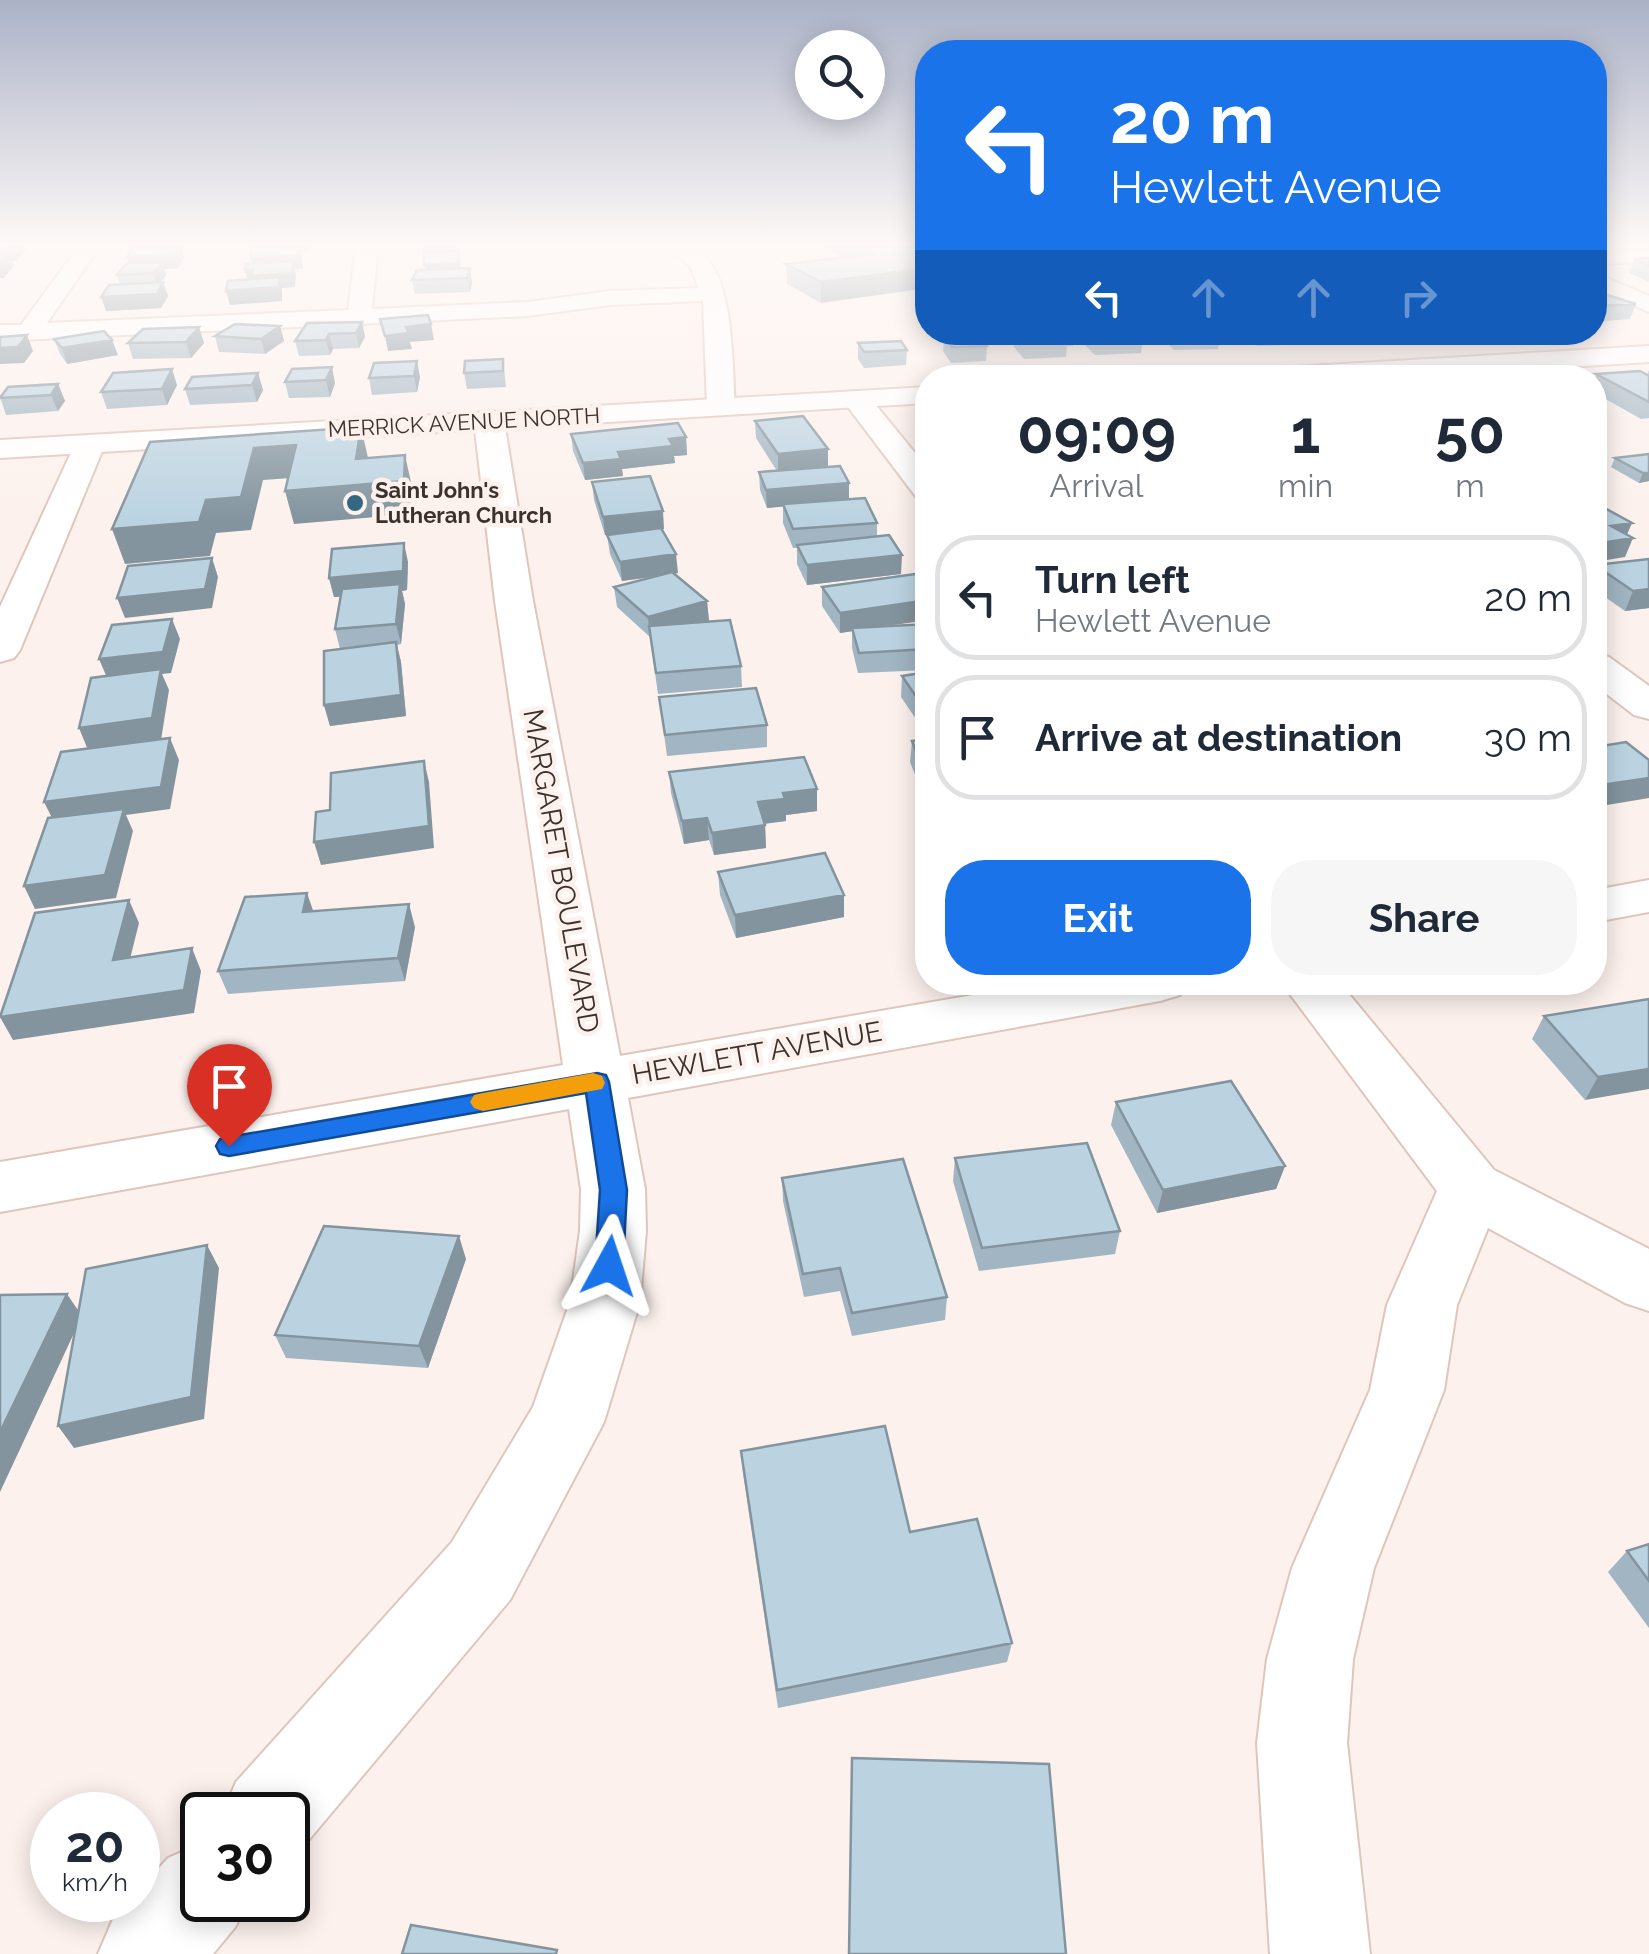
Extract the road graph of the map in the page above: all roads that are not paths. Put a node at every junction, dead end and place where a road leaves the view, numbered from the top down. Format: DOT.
graph roads {
  1 [pos="717,337"];
  2 [pos="1649,354"];
  3 [pos="1461,365"];
  4 [pos="915,396"];
  5 [pos="856,399"];
  6 [pos="722,407"];
  7 [pos="489,420"];
  8 [pos="90,444"];
  9 [pos="0,448"];
  10 [pos="915,474"];
  11 [pos="0,650"];
  12 [pos="1607,675"];
  13 [pos="1649,706"];
  14 [pos="1649,896"];
  15 [pos="1607,904"];
  16 [pos="1087,995"];
  17 [pos="1318,995"];
  18 [pos="597,1082"];
  19 [pos="0,1187"];
  20 [pos="1471,1188"];
  21 [pos="1649,1282"];
  22 [pos="289,1792"];
  23 [pos="180,1917"];
  24 [pos="148,1954"];
  25 [pos="1320,1954"];
  1 -- 6 [label="street"];
  2 -- 3 [label="street"];
  4 -- 5 [label="street, MERRICK AVENUE NORTH"];
  5 -- 6 [label="street, MERRICK AVENUE NORTH"];
  5 -- 10 [label="street"];
  6 -- 7 [label="street, MERRICK AVENUE NORTH"];
  7 -- 8 [label="street, MERRICK AVENUE NORTH"];
  7 -- 18 [label="street, MARGARET BOULEVARD"];
  8 -- 9 [label="street, MERRICK AVENUE NORTH"];
  8 -- 11 [label="street"];
  12 -- 13 [label="street"];
  14 -- 15 [label="street"];
  16 -- 18 [label="street, HEWLETT AVENUE"];
  17 -- 20 [label="street"];
  18 -- 19 [label="street, HEWLETT AVENUE"];
  18 -- 22 [label="street, MARGARET BOULEVARD"];
  20 -- 21 [label="street"];
  20 -- 25 [label="street"];
  23 -- 24 [label="street"];
}
